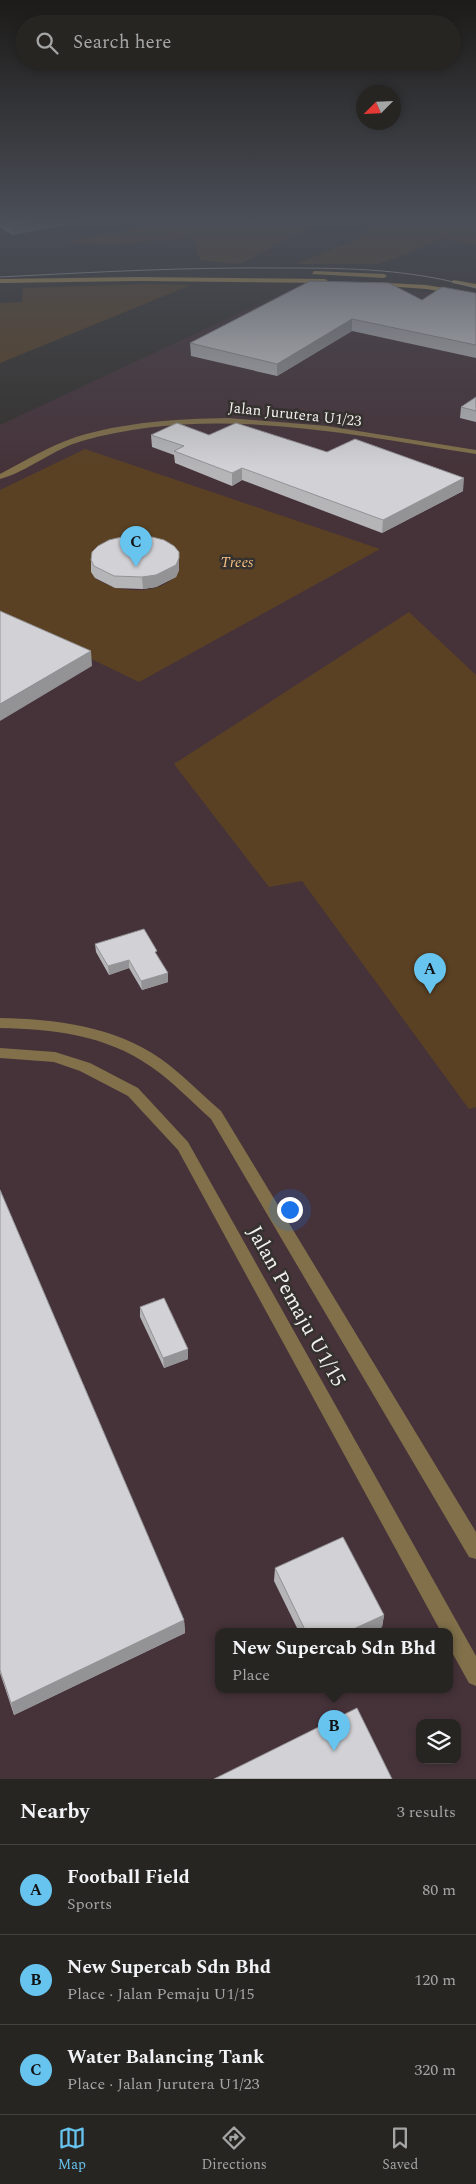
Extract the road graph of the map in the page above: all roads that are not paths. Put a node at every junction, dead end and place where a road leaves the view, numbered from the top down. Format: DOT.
graph roads {
  1 [pos="476,452"];
  2 [pos="0,477"];
  3 [pos="0,1023"];
  4 [pos="0,1053"];
  5 [pos="458,1519"];
  6 [pos="476,1534"];
  7 [pos="476,1550"];
  8 [pos="449,1628"];
  9 [pos="453,1634"];
  10 [pos="476,1676"];
  1 -- 2 [label="street, Jalan Jurutera U1/23"];
  3 -- 5 [label="street, Jalan Pemaju U1/15"];
  4 -- 8 [label="street, Jalan Pemaju U1/15"];
  5 -- 6 [label="street"];
  5 -- 7 [label="street, Jalan Pemaju U1/15"];
  9 -- 10 [label="street, Jalan Pemaju U1/15"];
}
